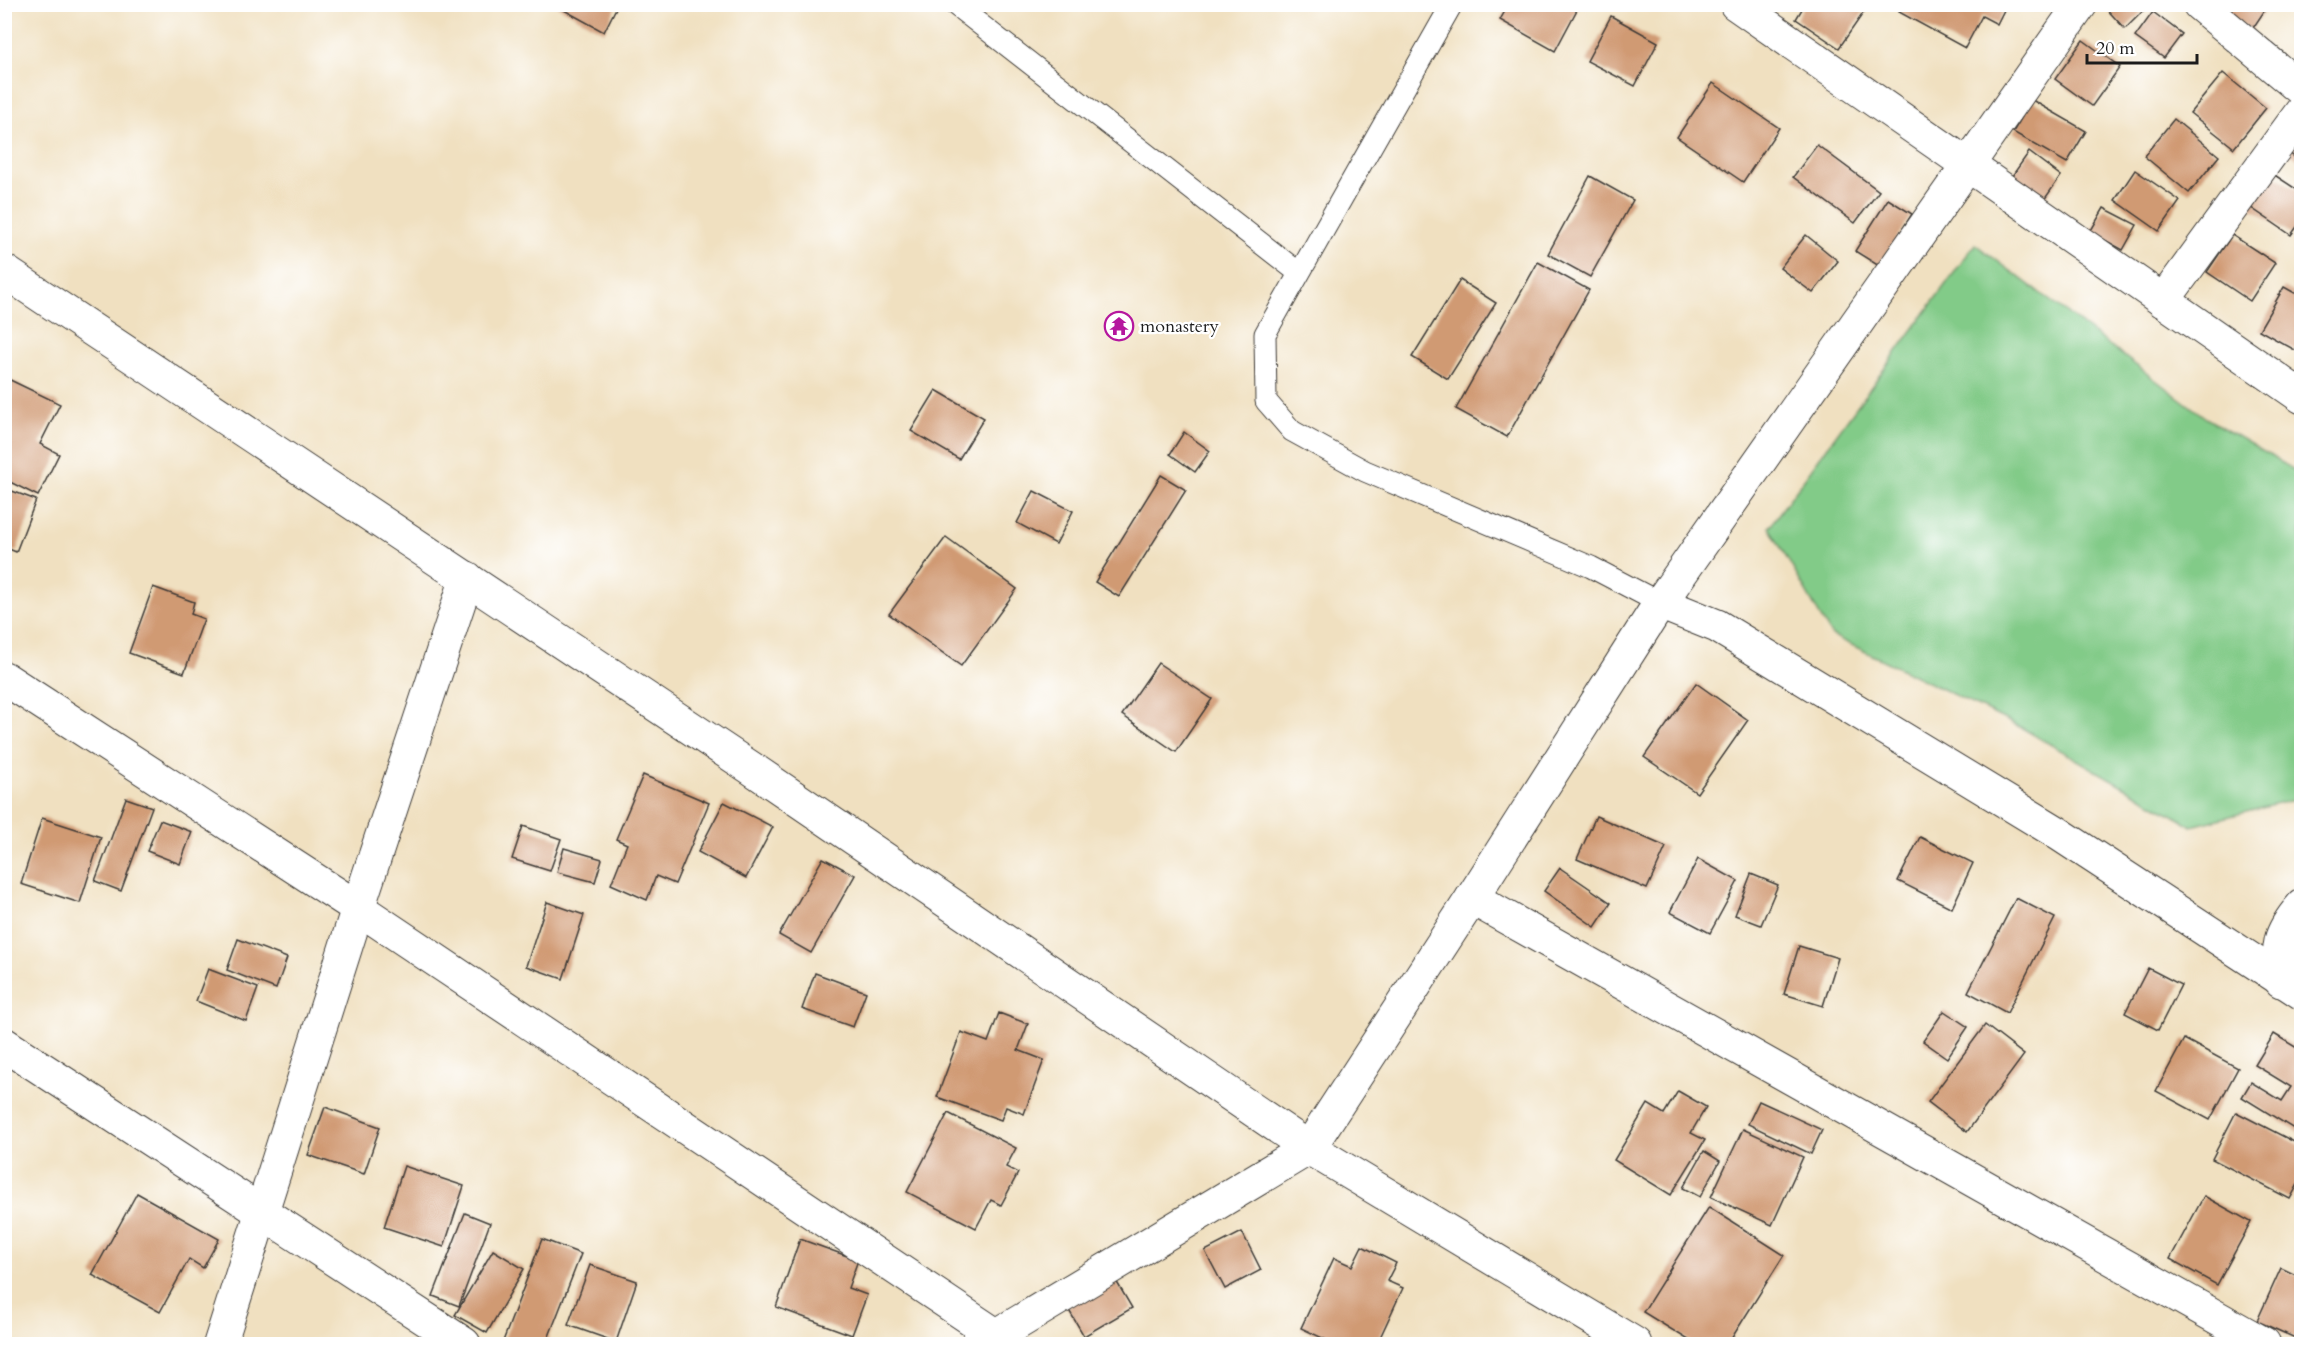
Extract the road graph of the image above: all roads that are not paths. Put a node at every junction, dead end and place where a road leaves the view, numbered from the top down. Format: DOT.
graph roads {
  1 [pos="954,4"];
  2 [pos="1452,4"];
  3 [pos="1736,4"];
  4 [pos="2080,4"];
  5 [pos="2199,4"];
  6 [pos="2301,90"];
  7 [pos="2301,111"];
  8 [pos="1969,166"];
  9 [pos="4,271"];
  10 [pos="1299,273"];
  11 [pos="2163,301"];
  12 [pos="2301,396"];
  13 [pos="467,578"];
  14 [pos="1660,603"];
  15 [pos="4,678"];
  16 [pos="1472,898"];
  17 [pos="2301,906"];
  18 [pos="358,908"];
  19 [pos="2291,987"];
  20 [pos="4,1044"];
  21 [pos="1309,1148"];
  22 [pos="263,1213"];
  23 [pos="994,1342"];
  24 [pos="220,1344"];
  25 [pos="464,1344"];
  26 [pos="1635,1344"];
  27 [pos="2264,1344"];
  1 -- 10 [label="lane"];
  2 -- 10 [label="lane"];
  3 -- 8 [label="street"];
  4 -- 8 [label="street"];
  5 -- 6 [label="street"];
  7 -- 11 [label="street"];
  8 -- 11 [label="street"];
  8 -- 14 [label="street"];
  9 -- 13 [label="street"];
  10 -- 14 [label="lane"];
  11 -- 12 [label="street"];
  13 -- 18 [label="street"];
  13 -- 21 [label="street"];
  14 -- 16 [label="street"];
  14 -- 19 [label="street"];
  15 -- 18 [label="street"];
  16 -- 21 [label="street"];
  16 -- 27 [label="street"];
  17 -- 19 [label="street"];
  18 -- 22 [label="street"];
  18 -- 23 [label="street"];
  20 -- 22 [label="street"];
  21 -- 23 [label="street"];
  21 -- 26 [label="street"];
  22 -- 24 [label="street"];
  22 -- 25 [label="street"];
}
